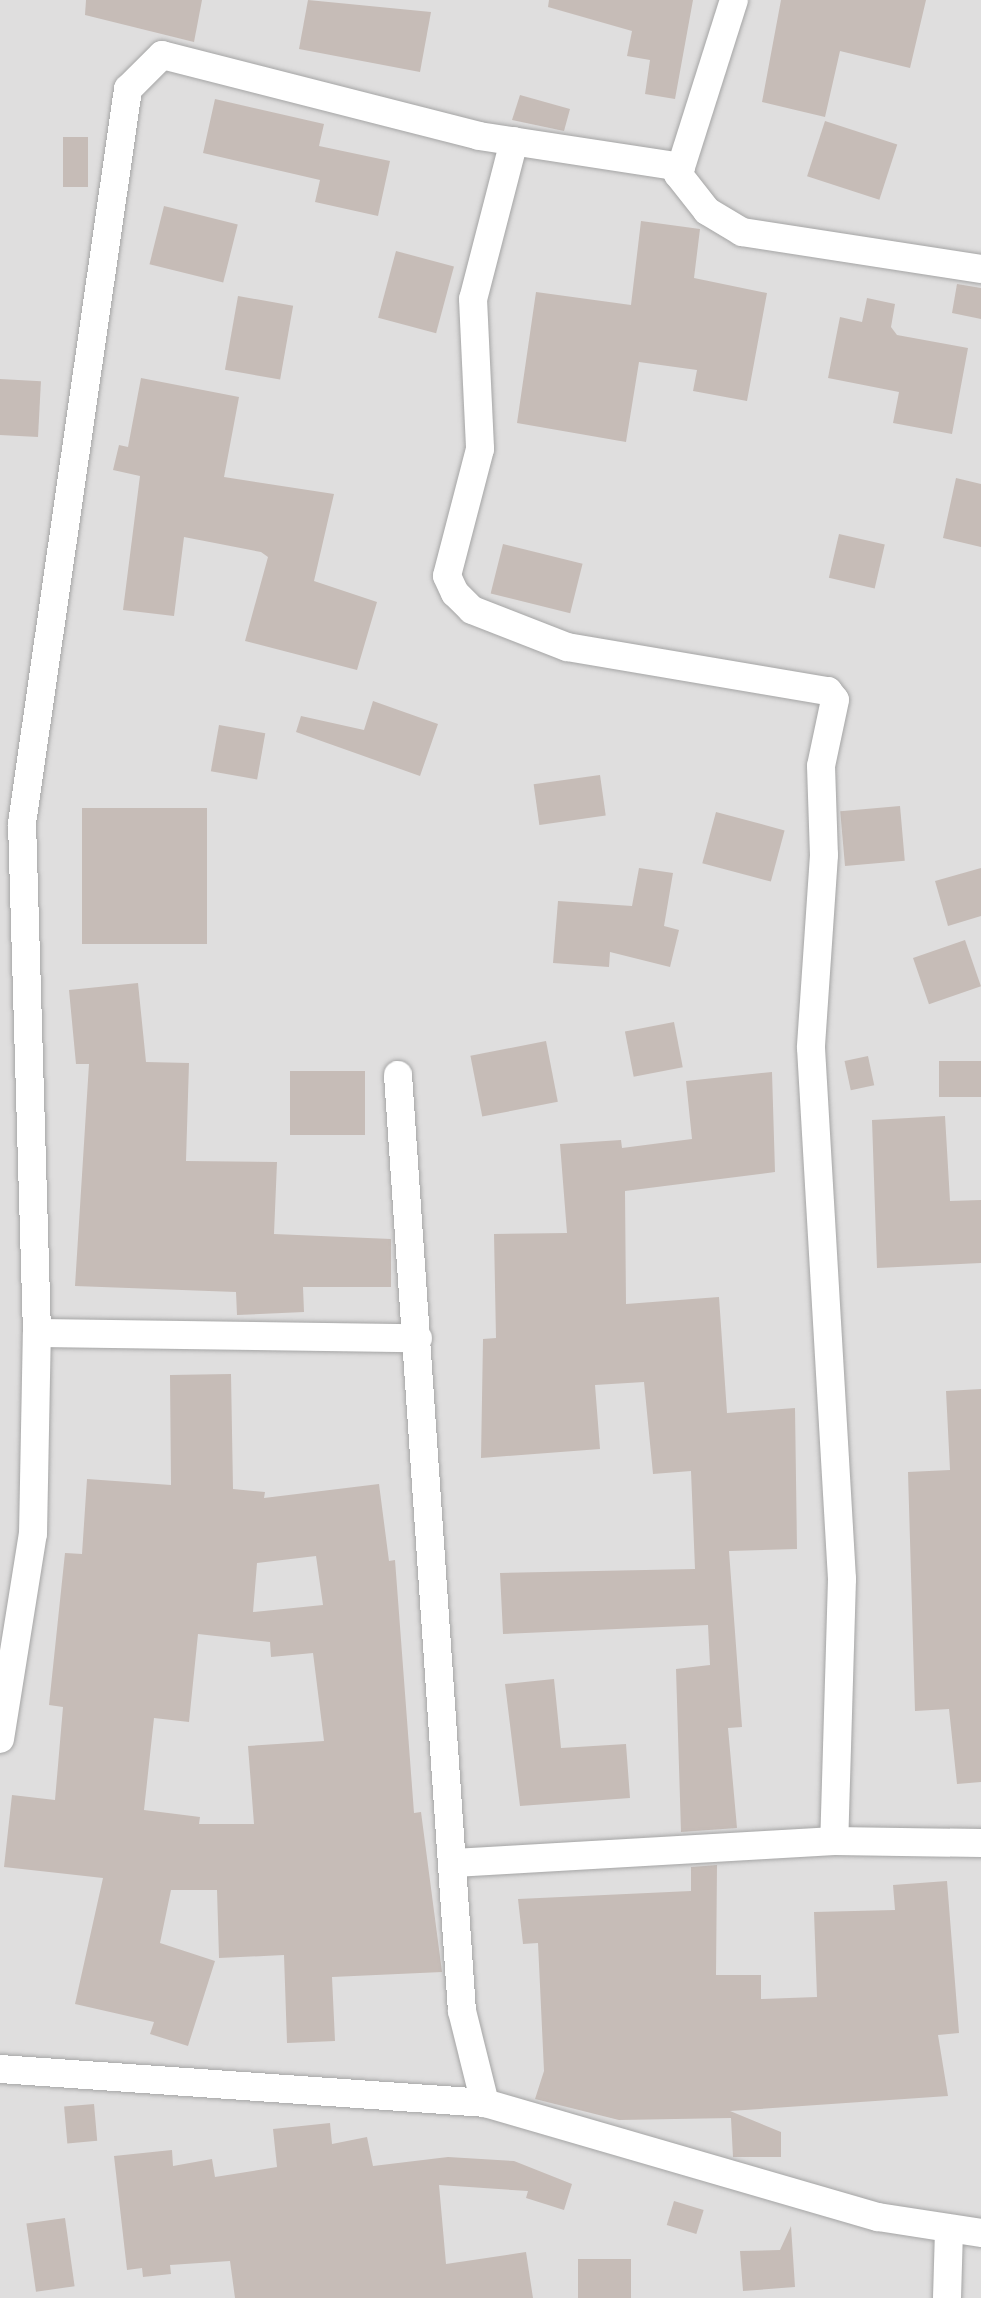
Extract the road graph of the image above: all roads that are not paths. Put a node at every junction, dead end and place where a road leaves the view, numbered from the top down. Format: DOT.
graph roads {
  1 [pos="734,0"];
  2 [pos="514,141"];
  3 [pos="681,167"];
  4 [pos="981,269"];
  5 [pos="398,1076"];
  6 [pos="37,1333"];
  7 [pos="418,1338"];
  8 [pos="0,1739"];
  9 [pos="834,1841"];
  10 [pos="981,1843"];
  11 [pos="454,1862"];
  12 [pos="0,2068"];
  13 [pos="485,2103"];
  14 [pos="949,2232"];
  15 [pos="981,2233"];
  16 [pos="947,2298"];
  1 -- 3 [label="street"];
  2 -- 3 [label="street"];
  2 -- 6 [label="street"];
  2 -- 9 [label="street"];
  3 -- 4 [label="street"];
  5 -- 7 [label="street"];
  6 -- 7 [label="street"];
  6 -- 8 [label="street"];
  7 -- 11 [label="street"];
  9 -- 10 [label="street"];
  9 -- 11 [label="street"];
  11 -- 13 [label="street"];
  12 -- 13 [label="street"];
  13 -- 14 [label="street"];
  14 -- 15 [label="street"];
  14 -- 16 [label="street"];
}
